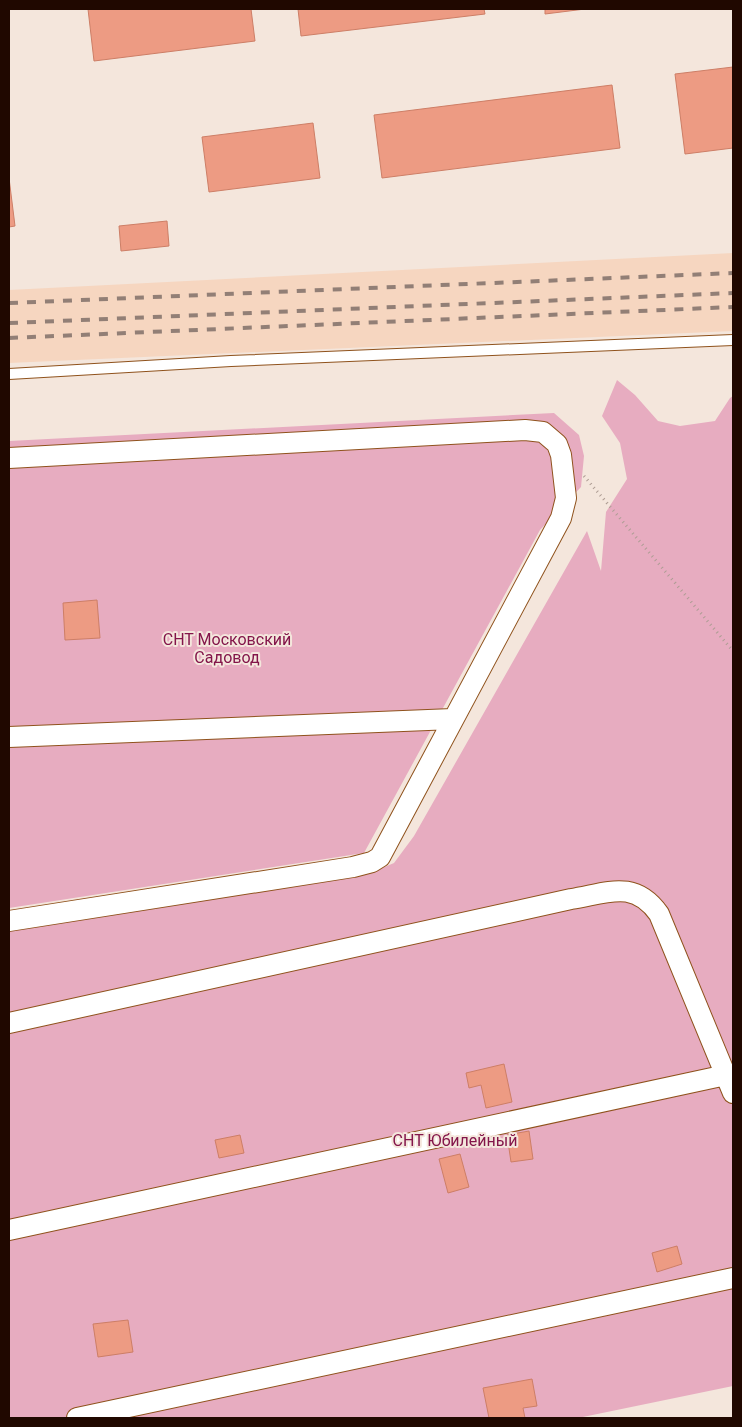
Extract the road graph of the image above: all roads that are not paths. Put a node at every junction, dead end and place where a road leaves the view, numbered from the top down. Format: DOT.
graph roads {
  1 [pos="733,340"];
  2 [pos="9,374"];
  3 [pos="9,458"];
  4 [pos="453,719"];
  5 [pos="9,737"];
  6 [pos="9,921"];
  7 [pos="9,1023"];
  8 [pos="730,1084"];
  9 [pos="9,1230"];
  10 [pos="733,1278"];
  11 [pos="77,1418"];
  1 -- 2 [label="lane"];
  3 -- 4 [label="street"];
  4 -- 5 [label="street"];
  4 -- 6 [label="street"];
  7 -- 8 [label="street"];
  8 -- 9 [label="street"];
  10 -- 11 [label="street"];
}
